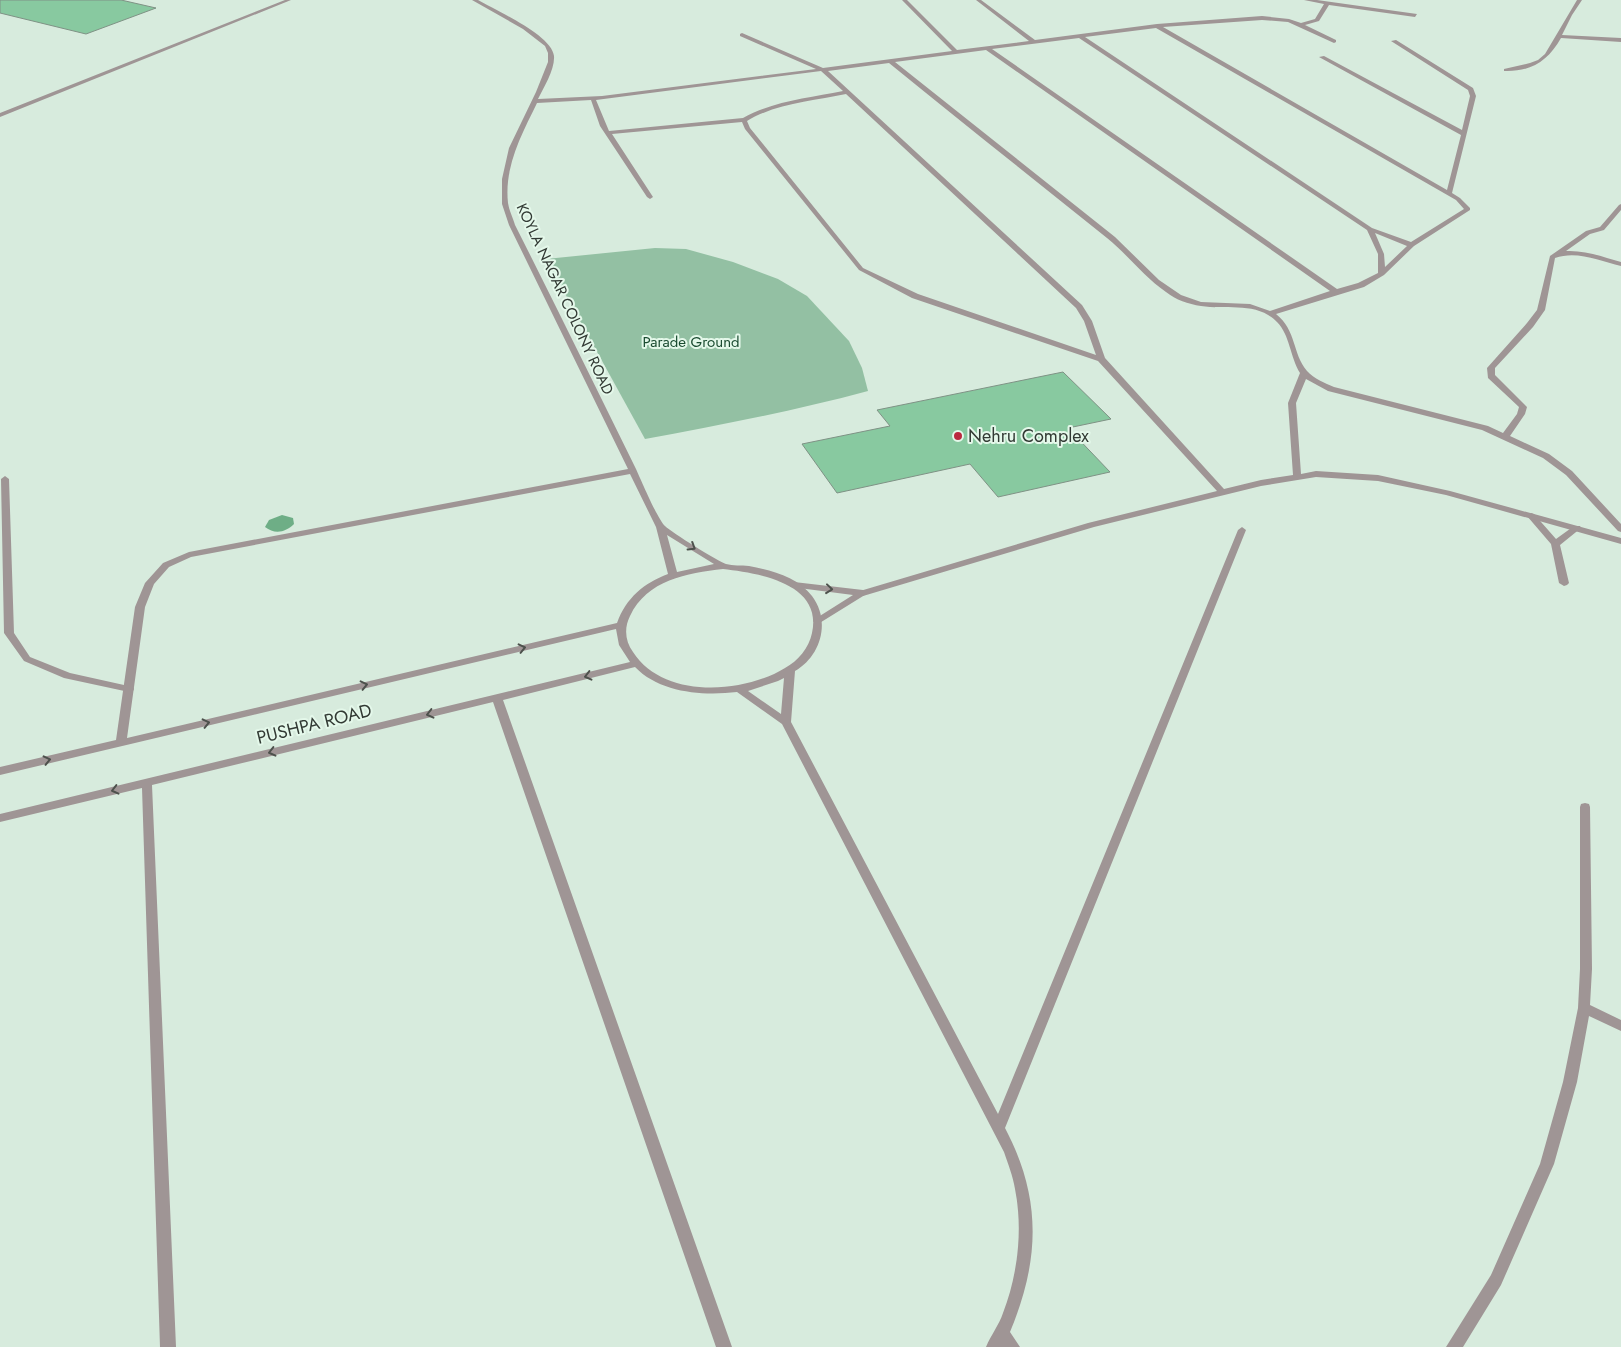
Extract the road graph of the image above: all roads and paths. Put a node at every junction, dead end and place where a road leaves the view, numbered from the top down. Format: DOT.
graph roads {
  1 [pos="289,0"];
  2 [pos="474,0"];
  3 [pos="904,0"];
  4 [pos="978,0"];
  5 [pos="1306,0"];
  6 [pos="1580,0"];
  7 [pos="1316,1"];
  8 [pos="1327,3"];
  9 [pos="1415,16"];
  10 [pos="1301,25"];
  11 [pos="1157,26"];
  12 [pos="742,35"];
  13 [pos="1080,36"];
  14 [pos="1559,36"];
  15 [pos="1621,40"];
  16 [pos="1334,41"];
  17 [pos="1394,41"];
  18 [pos="1034,42"];
  19 [pos="987,48"];
  20 [pos="956,52"];
  21 [pos="1322,57"];
  22 [pos="890,61"];
  23 [pos="824,70"];
  24 [pos="1506,70"];
  25 [pos="848,92"];
  26 [pos="593,99"];
  27 [pos="535,101"];
  28 [pos="0,115"];
  29 [pos="744,120"];
  30 [pos="608,133"];
  31 [pos="1464,134"];
  32 [pos="1449,194"];
  33 [pos="650,197"];
  34 [pos="1621,206"];
  35 [pos="1370,229"];
  36 [pos="1412,245"];
  37 [pos="1552,257"];
  38 [pos="1621,264"];
  39 [pos="1382,274"];
  40 [pos="1336,292"];
  41 [pos="1270,313"];
  42 [pos="1101,359"];
  43 [pos="1304,373"];
  44 [pos="1505,437"];
  45 [pos="633,471"];
  46 [pos="1297,477"];
  47 [pos="5,479"];
  48 [pos="1223,492"];
  49 [pos="1531,516"];
  50 [pos="660,527"];
  51 [pos="1578,528"];
  52 [pos="1621,529"];
  53 [pos="1242,530"];
  54 [pos="1621,542"];
  55 [pos="1555,544"];
  56 [pos="723,566"];
  57 [pos="673,575"];
  58 [pos="1564,583"];
  59 [pos="794,585"];
  60 [pos="863,593"];
  61 [pos="818,620"];
  62 [pos="621,625"];
  63 [pos="636,664"];
  64 [pos="790,671"];
  65 [pos="128,689"];
  66 [pos="739,690"];
  67 [pos="497,698"];
  68 [pos="786,722"];
  69 [pos="121,743"];
  70 [pos="0,771"];
  71 [pos="147,782"];
  72 [pos="1585,806"];
  73 [pos="0,818"];
  74 [pos="1584,1008"];
  75 [pos="1621,1026"];
  76 [pos="998,1129"];
  77 [pos="1003,1343"];
  78 [pos="168,1347"];
  79 [pos="724,1347"];
  80 [pos="1454,1347"];
  1 -- 28 [label="street"];
  2 -- 27 [label="street, KOYLA NAGAR COLONY ROAD"];
  3 -- 20 [label="street"];
  4 -- 18 [label="street"];
  5 -- 7 [label="street"];
  6 -- 14 [label="street"];
  7 -- 8 [label="street"];
  8 -- 9 [label="street"];
  8 -- 10 [label="street"];
  10 -- 11 [label="street"];
  10 -- 16 [label="street"];
  11 -- 13 [label="street"];
  11 -- 32 [label="street"];
  12 -- 23 [label="street"];
  13 -- 18 [label="street"];
  13 -- 35 [label="street"];
  14 -- 15 [label="street"];
  14 -- 24 [label="street"];
  17 -- 31 [label="street"];
  18 -- 19 [label="street"];
  19 -- 20 [label="street"];
  19 -- 40 [label="street"];
  20 -- 22 [label="street"];
  21 -- 31 [label="street"];
  22 -- 23 [label="street"];
  22 -- 41 [label="street"];
  23 -- 25 [label="street"];
  23 -- 26 [label="street"];
  25 -- 29 [label="street"];
  25 -- 42 [label="street"];
  26 -- 27 [label="street"];
  26 -- 30 [label="street"];
  27 -- 45 [label="street, KOYLA NAGAR COLONY ROAD"];
  29 -- 30 [label="street"];
  29 -- 42 [label="street"];
  30 -- 33 [label="street"];
  31 -- 32 [label="street"];
  32 -- 36 [label="street"];
  34 -- 37 [label="street"];
  35 -- 36 [label="street"];
  35 -- 39 [label="street"];
  36 -- 39 [label="street"];
  37 -- 38 [label="street"];
  37 -- 44 [label="street"];
  39 -- 40 [label="street"];
  40 -- 41 [label="street"];
  41 -- 43 [label="street"];
  42 -- 48 [label="street"];
  43 -- 44 [label="street"];
  43 -- 46 [label="street"];
  44 -- 52 [label="street"];
  45 -- 50 [label="street, KOYLA NAGAR COLONY ROAD"];
  45 -- 65 [label="street"];
  46 -- 48 [label="street"];
  46 -- 49 [label="street"];
  47 -- 65 [label="street"];
  48 -- 60 [label="street"];
  49 -- 51 [label="street"];
  49 -- 55 [label="street"];
  50 -- 56 [label="street, one-way"];
  50 -- 57 [label="street, KOYLA NAGAR COLONY ROAD"];
  51 -- 54 [label="street"];
  51 -- 55 [label="street"];
  53 -- 76 [label="street"];
  55 -- 58 [label="street"];
  56 -- 57 [label="street"];
  56 -- 59 [label="street"];
  57 -- 62 [label="street"];
  59 -- 60 [label="street, one-way"];
  59 -- 61 [label="street"];
  60 -- 61 [label="street"];
  61 -- 64 [label="street"];
  62 -- 63 [label="street"];
  69 -- 62 [label="street, PUSHPA ROAD, one-way"];
  63 -- 66 [label="street"];
  63 -- 67 [label="street, PUSHPA ROAD, one-way"];
  64 -- 66 [label="street"];
  64 -- 68 [label="street"];
  65 -- 69 [label="street"];
  66 -- 68 [label="street"];
  67 -- 71 [label="street, PUSHPA ROAD, one-way"];
  67 -- 79 [label="street"];
  68 -- 76 [label="street"];
  70 -- 69 [label="street, PUSHPA ROAD, one-way"];
  71 -- 73 [label="street, PUSHPA ROAD, one-way"];
  71 -- 78 [label="street"];
  72 -- 74 [label="street"];
  74 -- 75 [label="street"];
  74 -- 80 [label="street"];
  76 -- 77 [label="street"];
}
